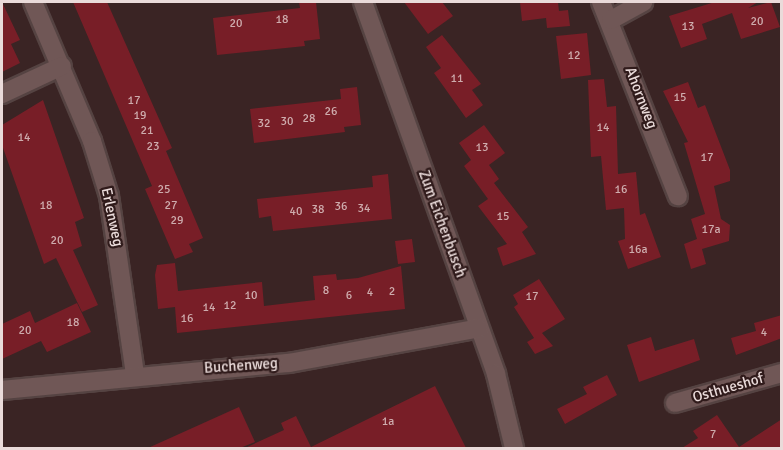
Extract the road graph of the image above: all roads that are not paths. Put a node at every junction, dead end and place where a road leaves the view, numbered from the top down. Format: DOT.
graph roads {
  1 [pos="33,2"];
  2 [pos="363,2"];
  3 [pos="602,2"];
  4 [pos="644,2"];
  5 [pos="610,20"];
  6 [pos="62,66"];
  7 [pos="2,94"];
  8 [pos="678,196"];
  9 [pos="479,328"];
  10 [pos="782,373"];
  11 [pos="135,374"];
  12 [pos="2,390"];
  13 [pos="675,403"];
  14 [pos="513,448"];
  1 -- 6 [label="street, Erlenweg"];
  2 -- 9 [label="street, Zum Eichenbusch"];
  3 -- 5 [label="street, Ahornweg"];
  4 -- 5 [label="street"];
  5 -- 8 [label="street, Ahornweg"];
  6 -- 7 [label="street"];
  6 -- 11 [label="street, Erlenweg"];
  9 -- 11 [label="street, Buchenweg"];
  9 -- 14 [label="street, Zum Eichenbusch"];
  10 -- 13 [label="street, Osthueshof"];
  11 -- 12 [label="street, Buchenweg"];
}
